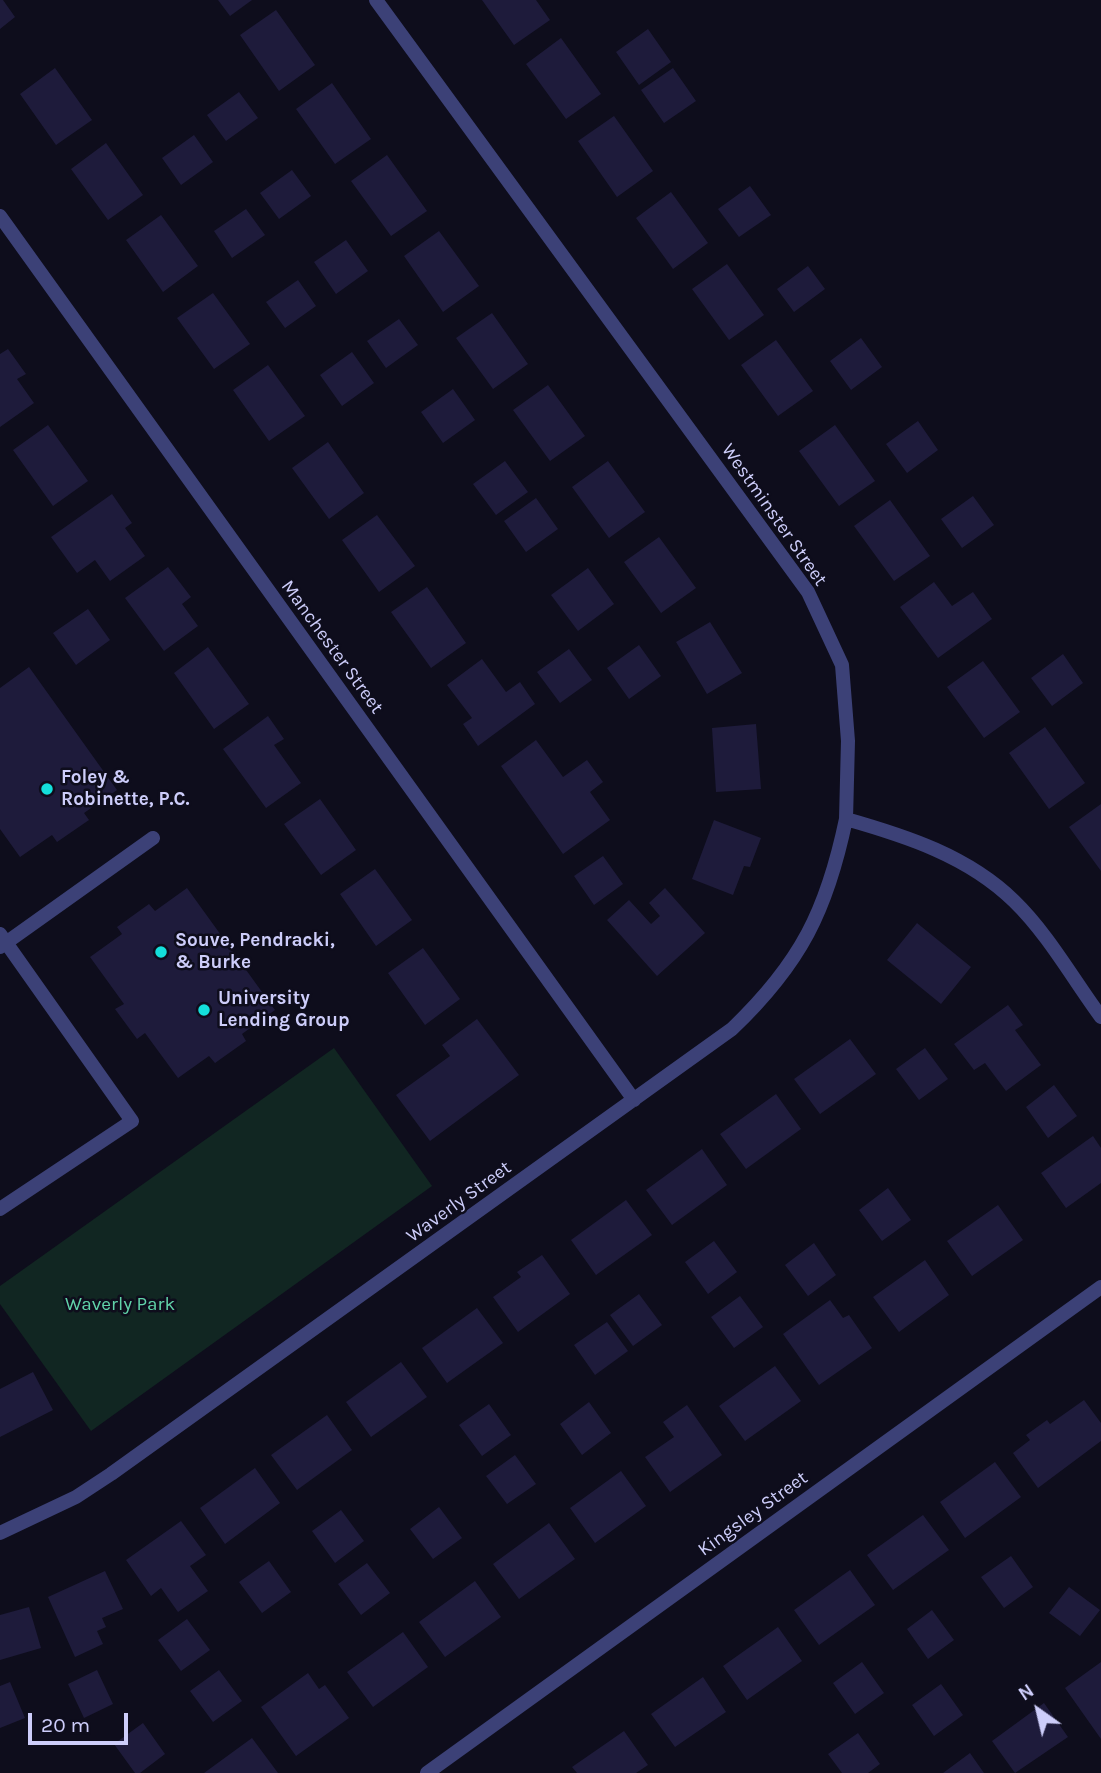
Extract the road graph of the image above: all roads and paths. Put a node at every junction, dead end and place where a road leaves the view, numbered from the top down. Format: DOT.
graph roads {
  1 [pos="376,0"];
  2 [pos="0,216"];
  3 [pos="846,818"];
  4 [pos="153,838"];
  5 [pos="2,941"];
  6 [pos="1101,1017"];
  7 [pos="634,1100"];
  8 [pos="0,1209"];
  9 [pos="1101,1287"];
  10 [pos="0,1532"];
  11 [pos="427,1773"];
  1 -- 3 [label="street, Westminster Street"];
  2 -- 7 [label="street, Manchester Street"];
  3 -- 6 [label="street"];
  3 -- 7 [label="street, Waverly Street"];
  4 -- 5 [label="street"];
  5 -- 8 [label="street"];
  7 -- 10 [label="street, Waverly Street"];
  9 -- 11 [label="street, Kingsley Street"];
}
